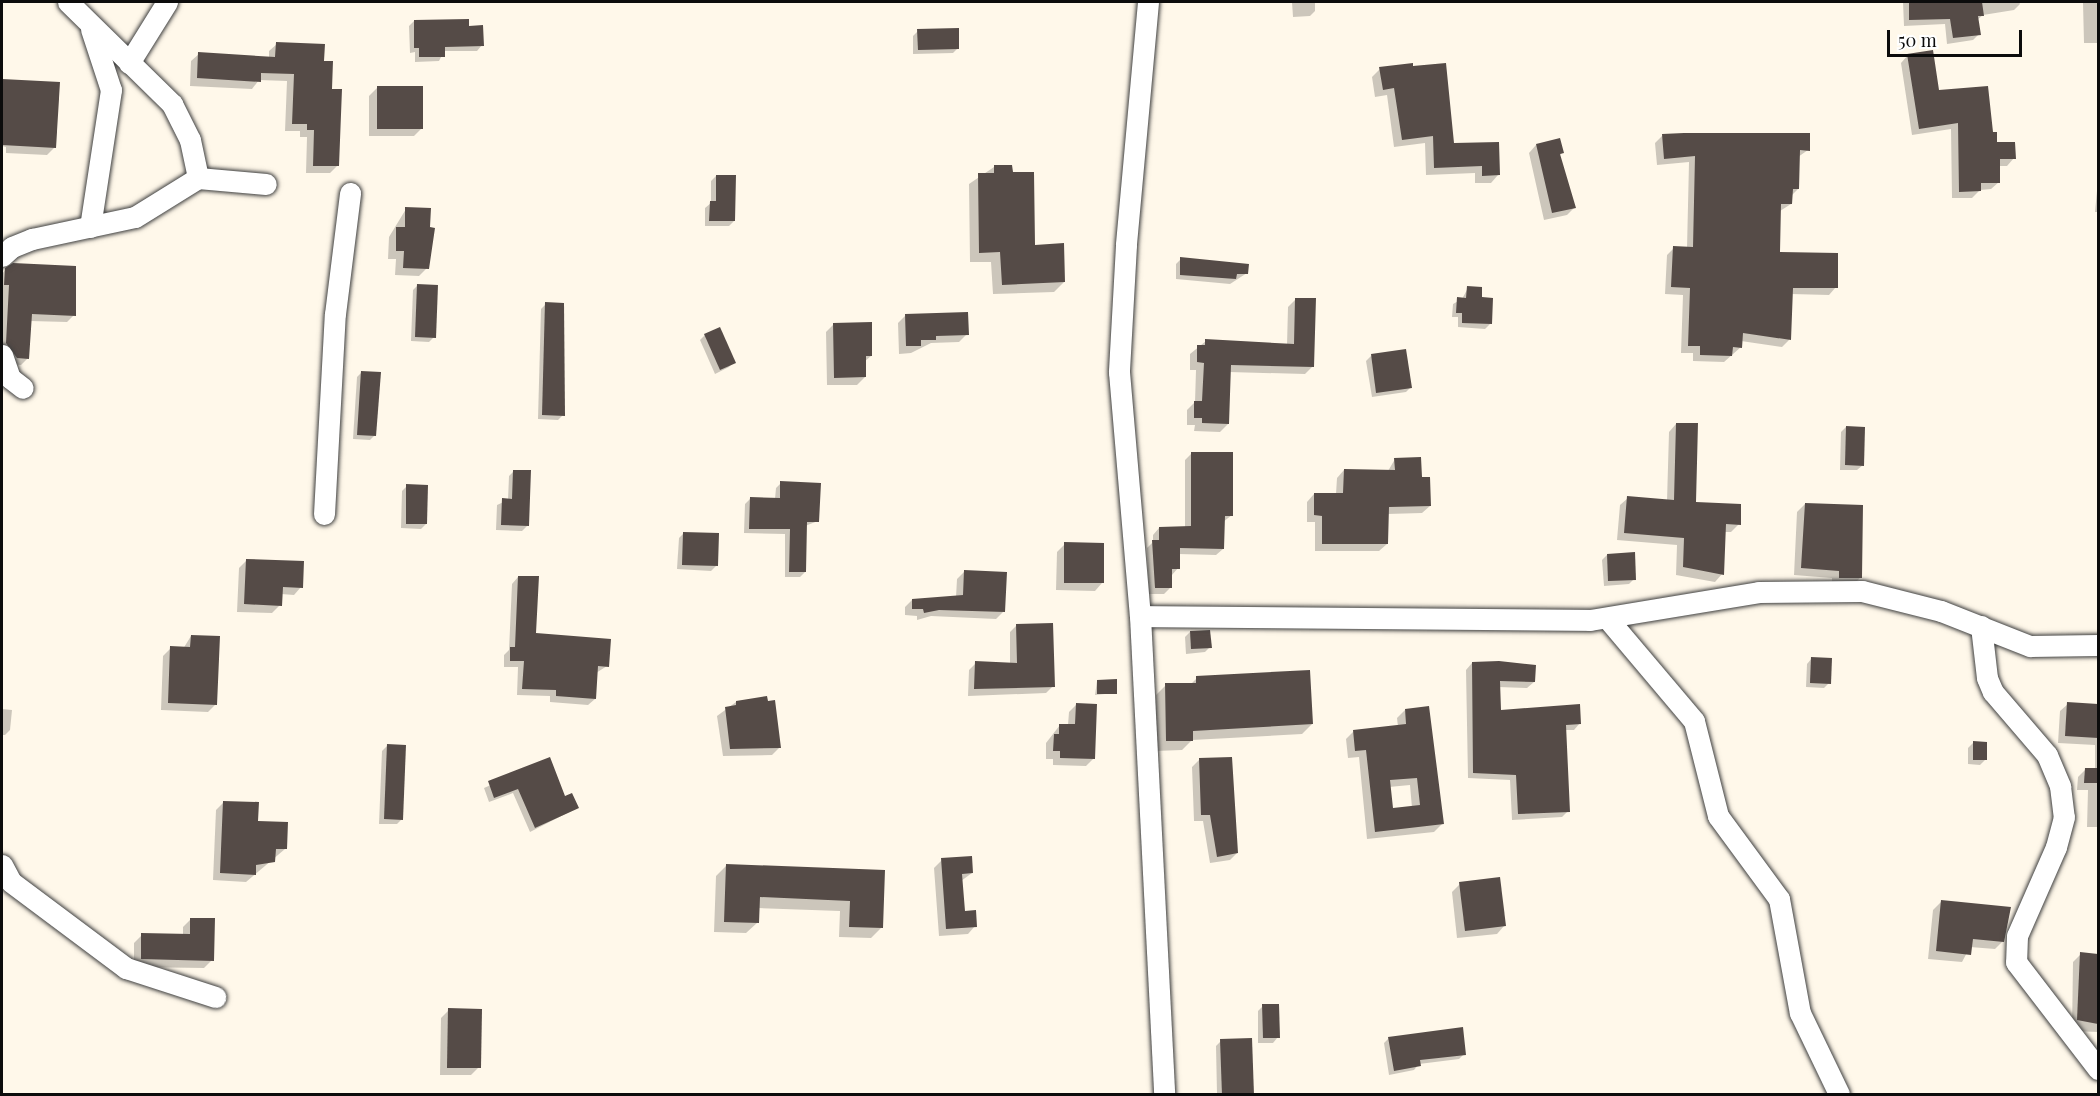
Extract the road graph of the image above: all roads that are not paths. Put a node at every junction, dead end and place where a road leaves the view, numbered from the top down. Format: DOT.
graph roads {
  1 [pos="68,2"];
  2 [pos="167,2"];
  3 [pos="1148,2"];
  4 [pos="90,26"];
  5 [pos="129,63"];
  6 [pos="198,178"];
  7 [pos="266,184"];
  8 [pos="351,193"];
  9 [pos="90,227"];
  10 [pos="2,256"];
  11 [pos="2,355"];
  12 [pos="23,388"];
  13 [pos="324,514"];
  14 [pos="1140,616"];
  15 [pos="1607,618"];
  16 [pos="1981,627"];
  17 [pos="2098,645"];
  18 [pos="2,865"];
  19 [pos="215,997"];
  20 [pos="2098,1069"];
  21 [pos="1164,1095"];
  22 [pos="1839,1095"];
  1 -- 4 [label="street"];
  2 -- 5 [label="street"];
  3 -- 14 [label="street"];
  4 -- 5 [label="street"];
  4 -- 9 [label="street"];
  5 -- 6 [label="street"];
  6 -- 7 [label="street"];
  6 -- 9 [label="street"];
  8 -- 13 [label="street"];
  9 -- 10 [label="street"];
  11 -- 12 [label="street"];
  14 -- 15 [label="street"];
  14 -- 21 [label="street"];
  15 -- 16 [label="street"];
  15 -- 22 [label="street"];
  16 -- 17 [label="street"];
  16 -- 20 [label="street"];
  18 -- 19 [label="street"];
}
